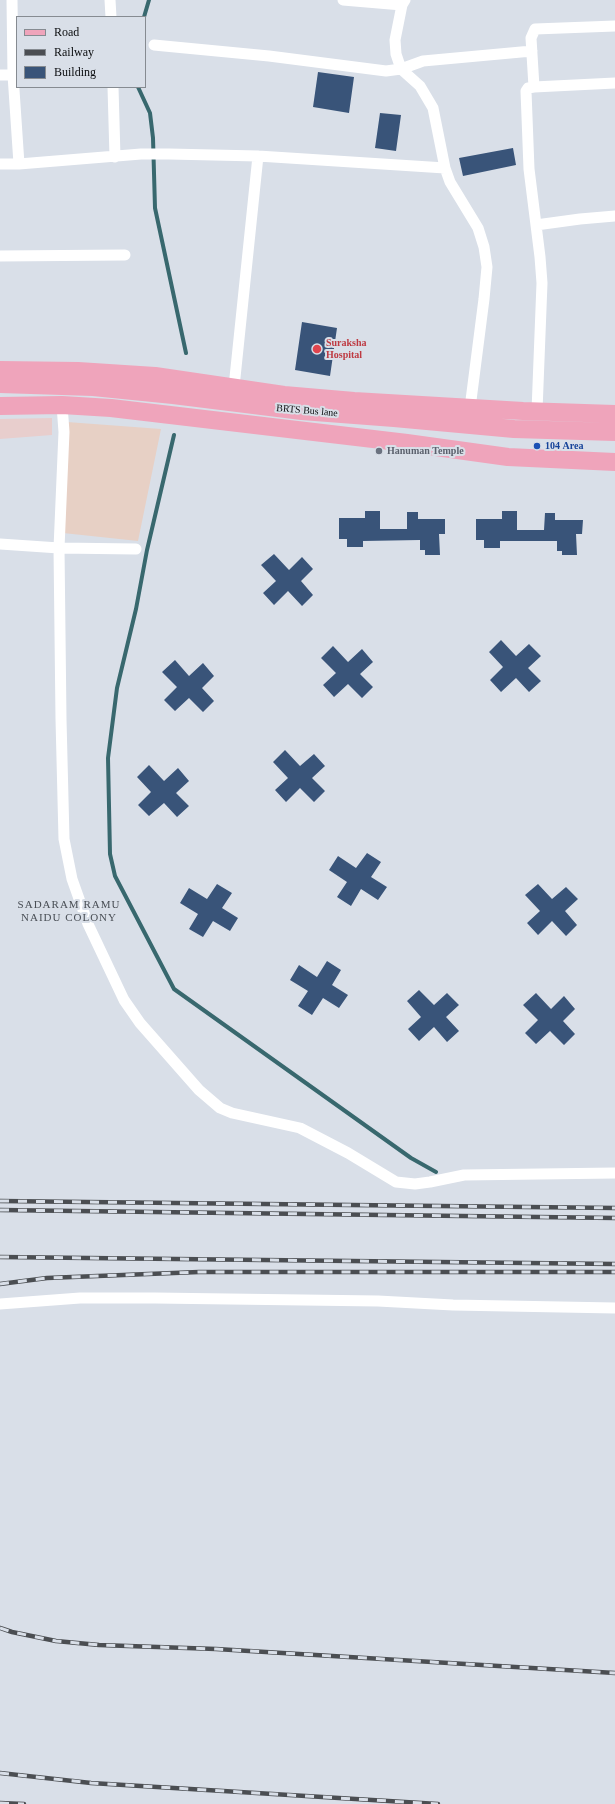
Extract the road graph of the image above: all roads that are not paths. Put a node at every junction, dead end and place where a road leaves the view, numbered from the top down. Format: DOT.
graph roads {
  1 [pos="12,0"];
  2 [pos="110,0"];
  3 [pos="343,0"];
  4 [pos="404,3"];
  5 [pos="111,16"];
  6 [pos="615,26"];
  7 [pos="154,45"];
  8 [pos="532,51"];
  9 [pos="401,69"];
  10 [pos="0,75"];
  11 [pos="13,75"];
  12 [pos="615,83"];
  13 [pos="534,87"];
  14 [pos="113,88"];
  15 [pos="258,156"];
  16 [pos="115,157"];
  17 [pos="0,164"];
  18 [pos="19,164"];
  19 [pos="445,168"];
  20 [pos="615,216"];
  21 [pos="536,225"];
  22 [pos="0,256"];
  23 [pos="126,256"];
  24 [pos="0,370"];
  25 [pos="0,384"];
  26 [pos="234,388"];
  27 [pos="62,405"];
  28 [pos="0,406"];
  29 [pos="470,408"];
  30 [pos="537,411"];
  31 [pos="615,414"];
  32 [pos="615,432"];
  33 [pos="615,462"];
  34 [pos="0,544"];
  35 [pos="59,548"];
  36 [pos="136,549"];
  37 [pos="615,1173"];
  38 [pos="0,1304"];
  39 [pos="615,1308"];
  1 -- 11 [label="street"];
  2 -- 5 [label="street"];
  3 -- 4 [label="street"];
  4 -- 9 [label="street"];
  6 -- 8 [label="street"];
  7 -- 9 [label="street"];
  8 -- 9 [label="street"];
  8 -- 13 [label="street"];
  9 -- 19 [label="street"];
  10 -- 11 [label="street"];
  11 -- 18 [label="street"];
  12 -- 13 [label="street"];
  13 -- 21 [label="street"];
  14 -- 16 [label="street"];
  15 -- 16 [label="street"];
  15 -- 19 [label="street"];
  15 -- 26 [label="street"];
  16 -- 18 [label="street"];
  17 -- 18 [label="street"];
  19 -- 29 [label="street"];
  20 -- 21 [label="street"];
  21 -- 30 [label="street"];
  22 -- 23 [label="street"];
  24 -- 26 [label="main road"];
  25 -- 32 [label="main road, BRTS Bus lane"];
  26 -- 29 [label="main road"];
  27 -- 28 [label="main road"];
  27 -- 33 [label="main road"];
  27 -- 35 [label="street"];
  29 -- 30 [label="main road"];
  30 -- 31 [label="main road"];
  34 -- 35 [label="street"];
  35 -- 36 [label="street"];
  35 -- 37 [label="street"];
  38 -- 39 [label="street"];
}
